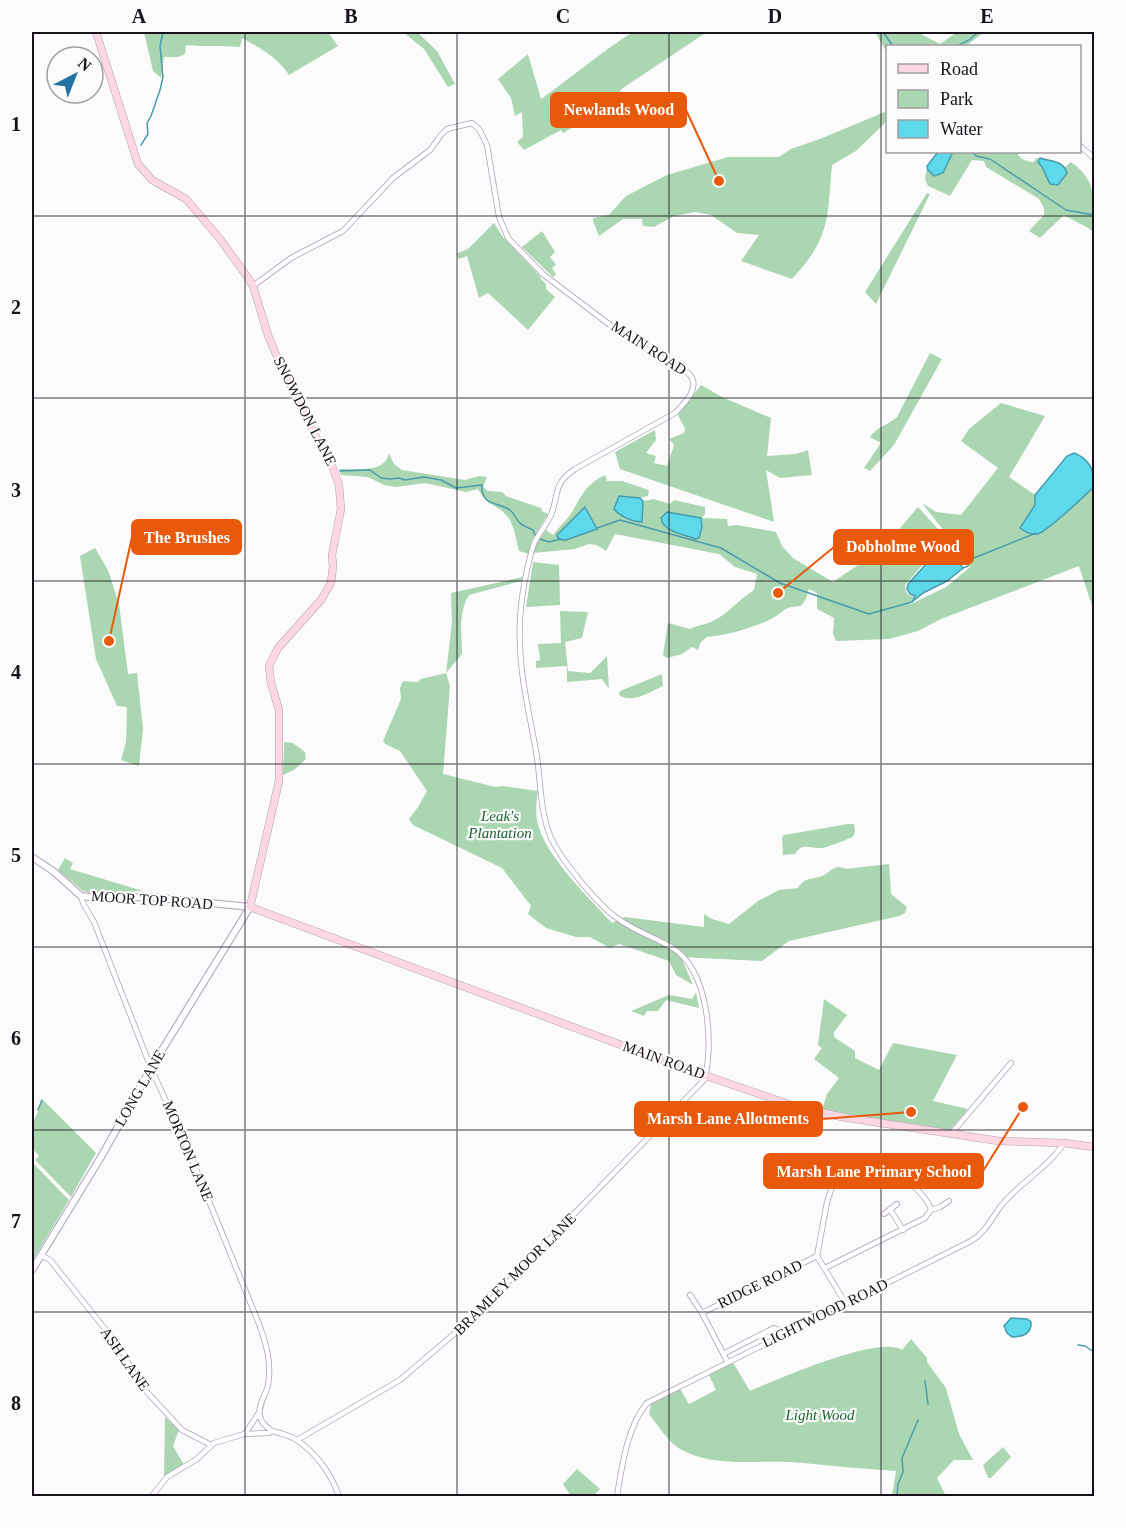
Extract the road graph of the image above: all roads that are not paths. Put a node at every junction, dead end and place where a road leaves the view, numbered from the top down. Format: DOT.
graph roads {
  1 [pos="96,32"];
  2 [pos="1081,147"];
  3 [pos="1095,158"];
  4 [pos="253,286"];
  5 [pos="32,857"];
  6 [pos="81,896"];
  7 [pos="250,907"];
  8 [pos="1011,1063"];
  9 [pos="151,1068"];
  10 [pos="706,1076"];
  11 [pos="951,1134"];
  12 [pos="1064,1143"];
  13 [pos="1095,1147"];
  14 [pos="949,1201"];
  15 [pos="897,1204"];
  16 [pos="890,1209"];
  17 [pos="931,1210"];
  18 [pos="884,1214"];
  19 [pos="903,1230"];
  20 [pos="46,1245"];
  21 [pos="41,1255"];
  22 [pos="817,1256"];
  23 [pos="50,1260"];
  24 [pos="825,1268"];
  25 [pos="32,1270"];
  26 [pos="690,1294"];
  27 [pos="846,1304"];
  28 [pos="702,1313"];
  29 [pos="782,1335"];
  30 [pos="723,1354"];
  31 [pos="727,1362"];
  32 [pos="260,1411"];
  33 [pos="272,1431"];
  34 [pos="244,1434"];
  35 [pos="297,1440"];
  36 [pos="211,1445"];
  37 [pos="152,1497"];
  38 [pos="339,1497"];
  39 [pos="617,1497"];
  1 -- 4 [label="main road, SNOWDON LANE"];
  2 -- 3 [label="street"];
  4 -- 7 [label="main road, SNOWDON LANE"];
  4 -- 10 [label="street, MAIN ROAD"];
  5 -- 6 [label="street, MOOR TOP ROAD"];
  6 -- 7 [label="street, MOOR TOP ROAD"];
  6 -- 9 [label="street, MORTON LANE"];
  7 -- 9 [label="street, LONG LANE"];
  7 -- 10 [label="main road, MAIN ROAD"];
  8 -- 11 [label="street"];
  9 -- 20 [label="street, LONG LANE"];
  9 -- 32 [label="street, MORTON LANE"];
  10 -- 11 [label="main road, MAIN ROAD"];
  10 -- 35 [label="street, BRAMLEY MOOR LANE"];
  11 -- 12 [label="main road, MAIN ROAD"];
  12 -- 13 [label="main road, MAIN ROAD"];
  12 -- 27 [label="street, LIGHTWOOD ROAD"];
  14 -- 17 [label="street"];
  15 -- 16 [label="street"];
  16 -- 18 [label="street"];
  16 -- 19 [label="street"];
  17 -- 19 [label="street"];
  17 -- 22 [label="street"];
  19 -- 24 [label="street"];
  20 -- 21 [label="street, LONG LANE"];
  20 -- 23 [label="street, ASH LANE"];
  21 -- 23 [label="street, ASH LANE"];
  21 -- 25 [label="street, LONG LANE"];
  22 -- 24 [label="street"];
  22 -- 28 [label="street, RIDGE ROAD"];
  23 -- 36 [label="street, ASH LANE"];
  24 -- 27 [label="street"];
  26 -- 28 [label="street"];
  27 -- 29 [label="street, LIGHTWOOD ROAD"];
  28 -- 30 [label="street"];
  29 -- 30 [label="street"];
  29 -- 31 [label="street, LIGHTWOOD ROAD"];
  30 -- 31 [label="street"];
  31 -- 39 [label="street, LIGHTWOOD ROAD"];
  32 -- 33 [label="street"];
  32 -- 34 [label="street, MORTON LANE"];
  33 -- 34 [label="street"];
  33 -- 35 [label="street"];
  34 -- 36 [label="street"];
  35 -- 38 [label="street"];
  36 -- 37 [label="street"];
}
